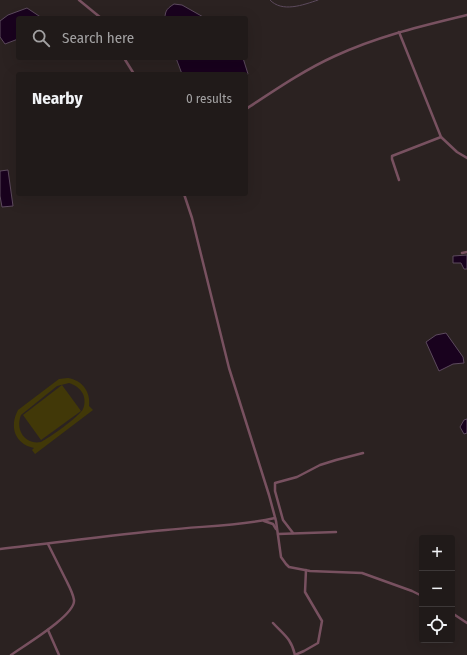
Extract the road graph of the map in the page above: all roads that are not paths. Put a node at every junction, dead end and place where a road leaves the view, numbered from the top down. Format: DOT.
graph roads {
  1 [pos="80,0"];
  2 [pos="467,15"];
  3 [pos="99,16"];
  4 [pos="399,32"];
  5 [pos="125,60"];
  6 [pos="133,72"];
  7 [pos="248,108"];
  8 [pos="440,137"];
  9 [pos="467,158"];
  10 [pos="399,180"];
  11 [pos="185,196"];
  12 [pos="467,252"];
  13 [pos="462,253"];
  14 [pos="363,454"];
  15 [pos="275,518"];
  16 [pos="261,521"];
  17 [pos="277,532"];
  18 [pos="336,532"];
  19 [pos="293,533"];
  20 [pos="48,544"];
  21 [pos="0,549"];
  22 [pos="306,570"];
  23 [pos="419,594"];
  24 [pos="455,615"];
  25 [pos="273,622"];
  26 [pos="467,623"];
  27 [pos="48,630"];
  28 [pos="11,655"];
  29 [pos="59,655"];
  30 [pos="295,655"];
  1 -- 3 [label="street"];
  2 -- 4 [label="street"];
  4 -- 7 [label="street"];
  4 -- 8 [label="street"];
  5 -- 6 [label="street"];
  8 -- 9 [label="street"];
  8 -- 10 [label="street"];
  11 -- 15 [label="street"];
  12 -- 13 [label="street"];
  14 -- 19 [label="street"];
  15 -- 16 [label="street"];
  15 -- 17 [label="street"];
  16 -- 17 [label="street"];
  16 -- 20 [label="street"];
  17 -- 19 [label="street"];
  17 -- 22 [label="street"];
  18 -- 19 [label="street"];
  20 -- 21 [label="street"];
  20 -- 27 [label="street"];
  22 -- 23 [label="street"];
  22 -- 30 [label="street"];
  24 -- 26 [label="street"];
  25 -- 30 [label="street"];
  27 -- 28 [label="street"];
  27 -- 29 [label="street"];
}
